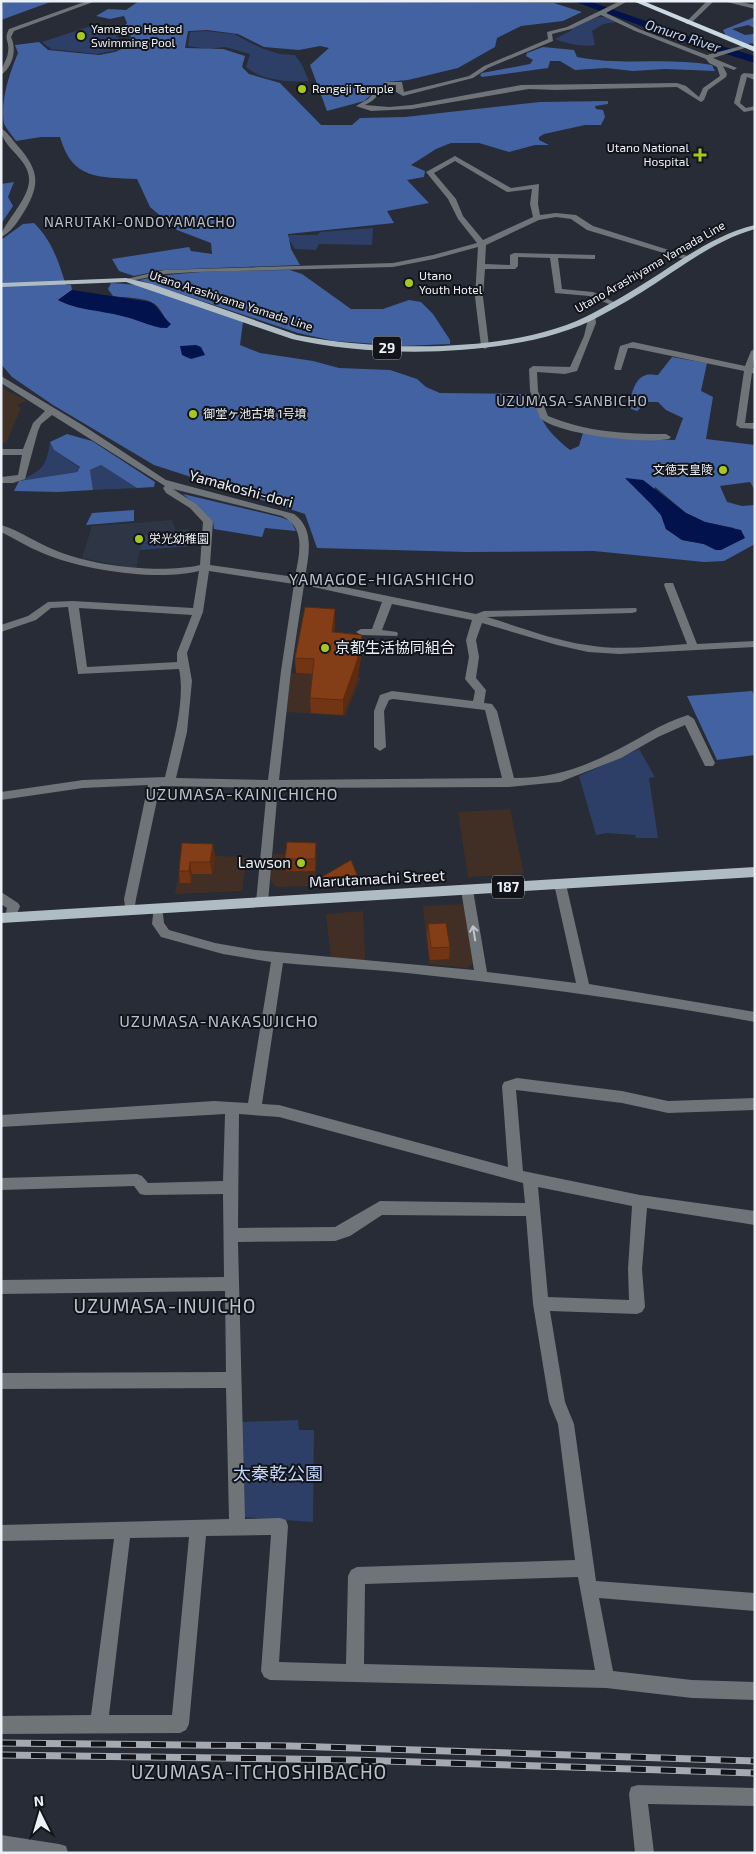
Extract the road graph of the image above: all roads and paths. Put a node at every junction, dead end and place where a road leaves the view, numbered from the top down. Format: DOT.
graph roads {
  1 [pos="93,1"];
  2 [pos="625,1"];
  3 [pos="711,1"];
  4 [pos="726,1"];
  5 [pos="638,2"];
  6 [pos="744,3"];
  7 [pos="755,7"];
  8 [pos="605,12"];
  9 [pos="688,23"];
  10 [pos="742,48"];
  11 [pos="755,50"];
  12 [pos="708,57"];
  13 [pos="739,71"];
  14 [pos="1,73"];
  15 [pos="755,78"];
  16 [pos="755,108"];
  17 [pos="1,130"];
  18 [pos="538,218"];
  19 [pos="755,227"];
  20 [pos="1,234"];
  21 [pos="482,244"];
  22 [pos="554,256"];
  23 [pos="592,257"];
  24 [pos="690,258"];
  25 [pos="480,266"];
  26 [pos="126,280"];
  27 [pos="1,285"];
  28 [pos="614,304"];
  29 [pos="592,317"];
  30 [pos="485,346"];
  31 [pos="755,351"];
  32 [pos="618,368"];
  33 [pos="752,370"];
  34 [pos="3,382"];
  35 [pos="51,411"];
  36 [pos="755,426"];
  37 [pos="666,437"];
  38 [pos="1,452"];
  39 [pos="27,452"];
  40 [pos="1,480"];
  41 [pos="172,485"];
  42 [pos="1,528"];
  43 [pos="204,567"];
  44 [pos="298,580"];
  45 [pos="669,585"];
  46 [pos="388,600"];
  47 [pos="73,604"];
  48 [pos="632,610"];
  49 [pos="198,612"];
  50 [pos="478,618"];
  51 [pos="1,628"];
  52 [pos="361,632"];
  53 [pos="376,633"];
  54 [pos="393,634"];
  55 [pos="755,644"];
  56 [pos="693,648"];
  57 [pos="183,665"];
  58 [pos="478,705"];
  59 [pos="380,747"];
  60 [pos="709,763"];
  61 [pos="155,781"];
  62 [pos="170,781"];
  63 [pos="510,783"];
  64 [pos="273,784"];
  65 [pos="1,796"];
  66 [pos="755,872"];
  67 [pos="560,884"];
  68 [pos="467,890"];
  69 [pos="1,897"];
  70 [pos="262,902"];
  71 [pos="158,909"];
  72 [pos="130,910"];
  73 [pos="6,918"];
  74 [pos="278,957"];
  75 [pos="481,976"];
  76 [pos="584,989"];
  77 [pos="755,1017"];
  78 [pos="755,1104"];
  79 [pos="232,1108"];
  80 [pos="254,1108"];
  81 [pos="1,1121"];
  82 [pos="523,1177"];
  83 [pos="1,1184"];
  84 [pos="230,1187"];
  85 [pos="640,1200"];
  86 [pos="532,1210"];
  87 [pos="755,1218"];
  88 [pos="231,1235"];
  89 [pos="232,1284"];
  90 [pos="1,1287"];
  91 [pos="541,1304"];
  92 [pos="1,1380"];
  93 [pos="234,1380"];
  94 [pos="237,1527"];
  95 [pos="198,1528"];
  96 [pos="123,1530"];
  97 [pos="1,1533"];
  98 [pos="585,1568"];
  99 [pos="589,1589"];
  100 [pos="755,1602"];
  101 [pos="355,1672"];
  102 [pos="606,1679"];
  103 [pos="755,1691"];
  104 [pos="99,1724"];
  105 [pos="1,1725"];
  106 [pos="755,1797"];
  107 [pos="1,1844"];
  108 [pos="59,1853"];
  109 [pos="644,1853"];
  1 -- 14 [label="street"];
  2 -- 8 [label="street"];
  3 -- 9 [label="street"];
  4 -- 6 [label="street"];
  5 -- 9 [label="highway"];
  6 -- 7 [label="street"];
  8 -- 12 [label="street"];
  8 -- 12 [label="street"];
  9 -- 10 [label="highway"];
  10 -- 11 [label="highway"];
  10 -- 12 [label="street"];
  12 -- 13 [label="street"];
  13 -- 15 [label="street"];
  13 -- 16 [label="street"];
  17 -- 20 [label="street"];
  18 -- 21 [label="street"];
  18 -- 21 [label="street"];
  18 -- 24 [label="street"];
  19 -- 24 [label="main road, Utano Arashiyama Yamada Line / 29"];
  21 -- 25 [label="street"];
  21 -- 26 [label="street"];
  22 -- 23 [label="street"];
  22 -- 25 [label="street"];
  22 -- 28 [label="street"];
  24 -- 28 [label="main road, Utano Arashiyama Yamada Line / 29"];
  25 -- 30 [label="street"];
  26 -- 27 [label="main road, Utano Arashiyama Yamada Line / 29"];
  26 -- 30 [label="main road, Utano Arashiyama Yamada Line / 29"];
  28 -- 29 [label="main road, Utano Arashiyama Yamada Line / 29"];
  29 -- 30 [label="main road, Utano Arashiyama Yamada Line / 29"];
  29 -- 37 [label="street"];
  31 -- 33 [label="street"];
  32 -- 33 [label="street"];
  33 -- 36 [label="street"];
  34 -- 35 [label="street, Yamakoshi-dori"];
  35 -- 39 [label="street"];
  35 -- 41 [label="street, Yamakoshi-dori"];
  38 -- 39 [label="street"];
  39 -- 40 [label="street"];
  41 -- 43 [label="street"];
  41 -- 44 [label="street, Yamakoshi-dori"];
  42 -- 43 [label="street"];
  43 -- 44 [label="street"];
  43 -- 49 [label="street"];
  44 -- 46 [label="street"];
  44 -- 64 [label="street, Yamakoshi-dori"];
  45 -- 56 [label="street"];
  46 -- 50 [label="street"];
  46 -- 53 [label="street"];
  47 -- 49 [label="street"];
  47 -- 51 [label="street"];
  47 -- 57 [label="street"];
  48 -- 50 [label="street"];
  49 -- 57 [label="street"];
  50 -- 56 [label="street"];
  50 -- 58 [label="street"];
  52 -- 53 [label="street"];
  53 -- 54 [label="street"];
  55 -- 56 [label="street"];
  57 -- 62 [label="street"];
  58 -- 59 [label="street"];
  58 -- 63 [label="street"];
  60 -- 63 [label="street"];
  61 -- 62 [label="street"];
  61 -- 65 [label="street"];
  61 -- 72 [label="street"];
  62 -- 64 [label="street"];
  63 -- 64 [label="street"];
  64 -- 70 [label="street, Yamakoshi-dori"];
  66 -- 67 [label="main road, Marutamachi Street / 187"];
  67 -- 68 [label="main road, Marutamachi Street / 187"];
  67 -- 76 [label="street"];
  68 -- 70 [label="main road, Marutamachi Street / 187"];
  75 -- 68 [label="street, one-way"];
  69 -- 73 [label="street"];
  70 -- 71 [label="main road, Marutamachi Street / 187"];
  71 -- 72 [label="main road, Marutamachi Street / 187"];
  71 -- 74 [label="street"];
  72 -- 73 [label="main road, Marutamachi Street / 187"];
  74 -- 75 [label="street"];
  74 -- 80 [label="street"];
  75 -- 76 [label="street"];
  76 -- 77 [label="street"];
  78 -- 82 [label="street"];
  79 -- 80 [label="street"];
  79 -- 81 [label="street"];
  79 -- 84 [label="street"];
  80 -- 82 [label="street"];
  82 -- 85 [label="street"];
  82 -- 86 [label="street"];
  83 -- 84 [label="street"];
  84 -- 88 [label="street"];
  85 -- 87 [label="street"];
  85 -- 91 [label="street"];
  86 -- 88 [label="street"];
  86 -- 91 [label="street"];
  88 -- 89 [label="street"];
  89 -- 90 [label="street"];
  89 -- 93 [label="street"];
  91 -- 98 [label="street"];
  92 -- 93 [label="street"];
  93 -- 94 [label="street"];
  94 -- 95 [label="street"];
  94 -- 101 [label="street"];
  95 -- 96 [label="street"];
  95 -- 104 [label="street"];
  96 -- 97 [label="street"];
  96 -- 104 [label="street"];
  98 -- 99 [label="street"];
  98 -- 101 [label="street"];
  99 -- 100 [label="street"];
  99 -- 102 [label="street"];
  101 -- 102 [label="street"];
  102 -- 103 [label="street"];
  104 -- 105 [label="street"];
  106 -- 109 [label="street"];
  107 -- 108 [label="street"];
}
